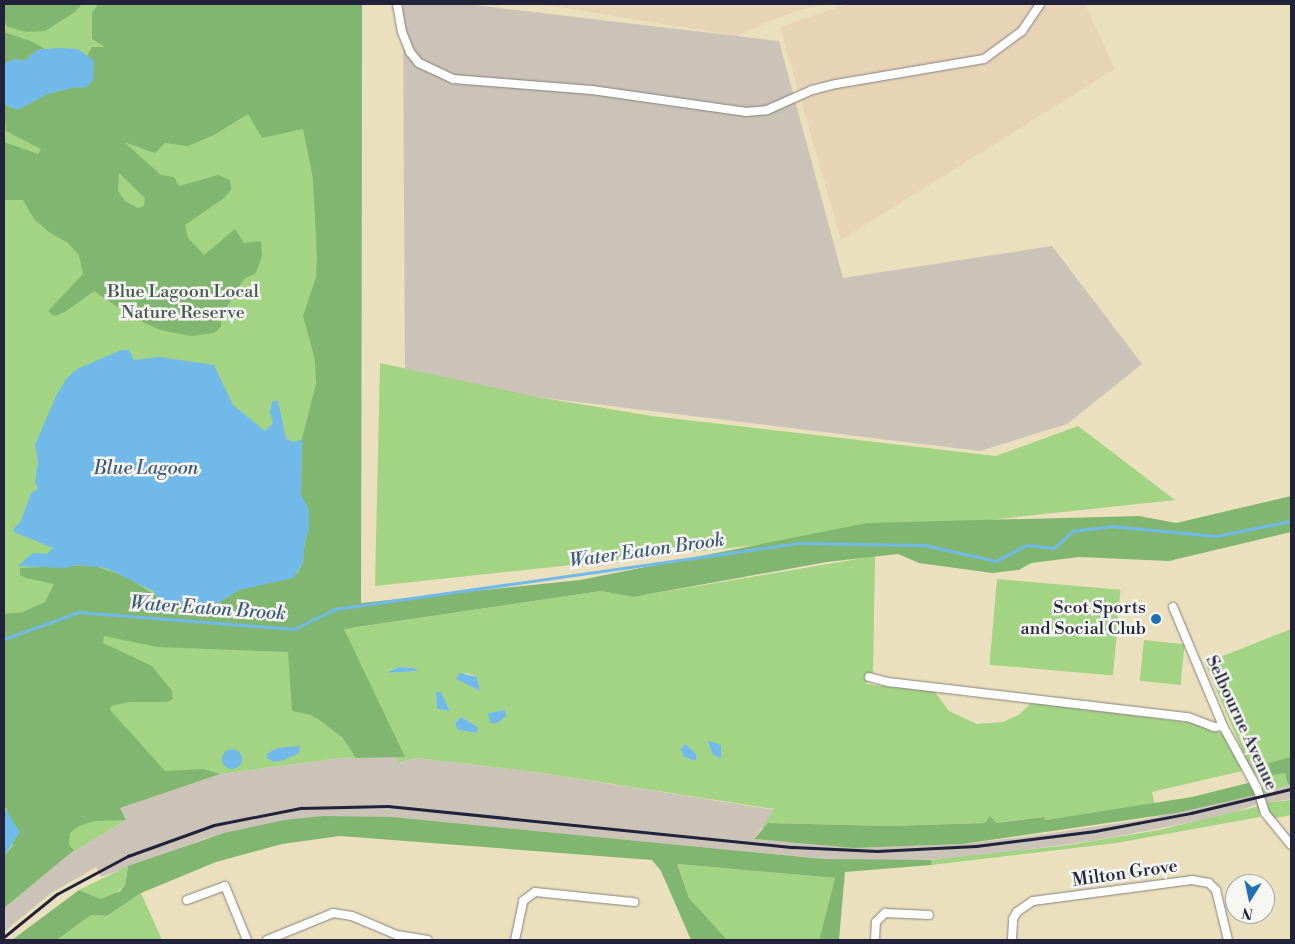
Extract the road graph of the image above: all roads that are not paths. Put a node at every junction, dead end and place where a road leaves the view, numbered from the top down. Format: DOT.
graph roads {
  1 [pos="397,4"];
  2 [pos="1040,4"];
  3 [pos="1173,607"];
  4 [pos="869,677"];
  5 [pos="1223,726"];
  6 [pos="1291,845"];
  7 [pos="187,900"];
  8 [pos="634,902"];
  9 [pos="929,915"];
  10 [pos="243,939"];
  11 [pos="267,940"];
  12 [pos="428,940"];
  13 [pos="515,940"];
  14 [pos="874,940"];
  15 [pos="1012,940"];
  16 [pos="1228,940"];
  1 -- 2 [label="street"];
  3 -- 5 [label="street, Selbourne Avenue"];
  4 -- 5 [label="street"];
  5 -- 6 [label="street, Selbourne Avenue"];
  7 -- 10 [label="street"];
  8 -- 13 [label="street"];
  9 -- 14 [label="street"];
  11 -- 12 [label="street"];
  15 -- 16 [label="street, Milton Grove"];
}
